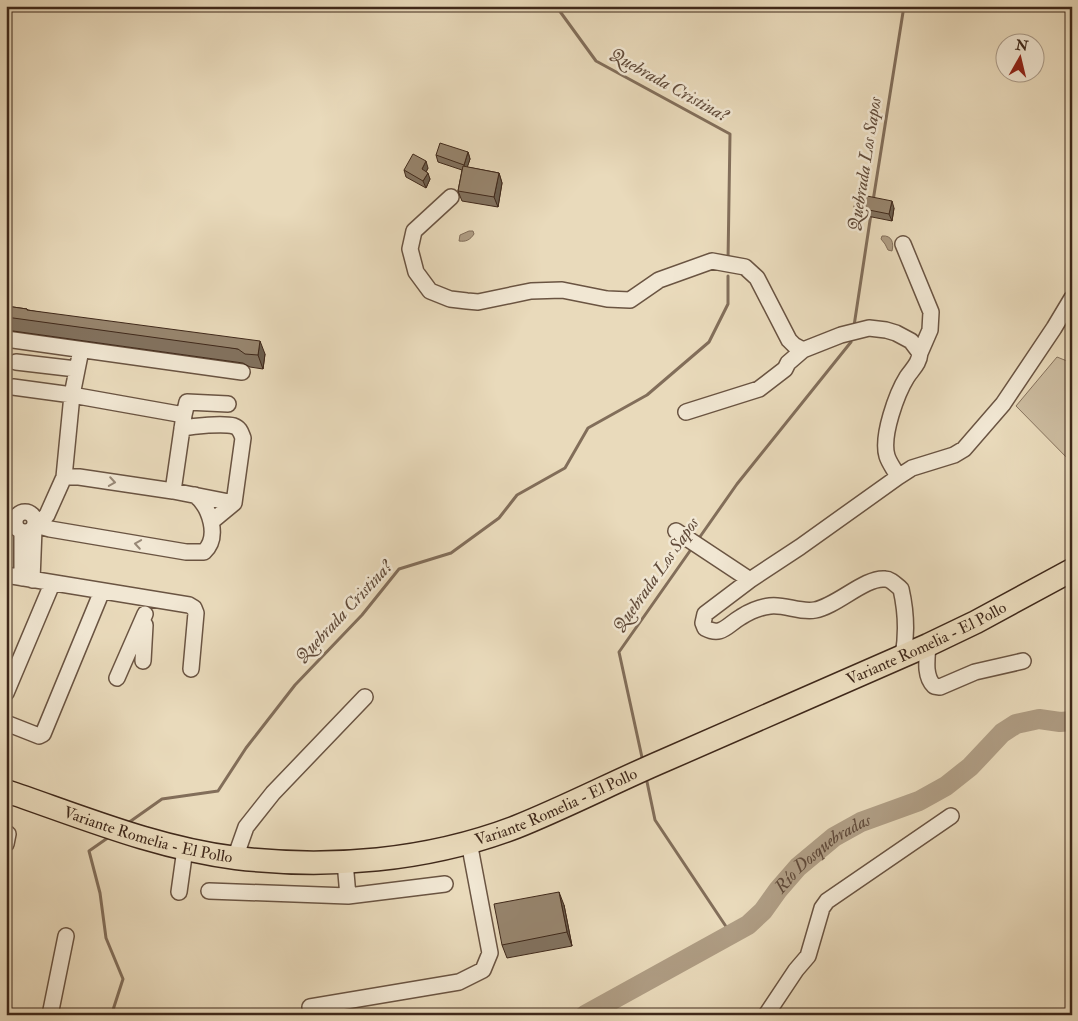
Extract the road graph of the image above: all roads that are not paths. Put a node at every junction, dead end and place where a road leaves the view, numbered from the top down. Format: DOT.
graph roads {
  1 [pos="451,198"];
  2 [pos="903,244"];
  3 [pos="1072,298"];
  4 [pos="6,339"];
  5 [pos="81,350"];
  6 [pos="803,350"];
  7 [pos="920,353"];
  8 [pos="16,362"];
  9 [pos="76,369"];
  10 [pos="242,372"];
  11 [pos="13,387"];
  12 [pos="72,395"];
  13 [pos="228,404"];
  14 [pos="686,412"];
  15 [pos="183,422"];
  16 [pos="64,477"];
  17 [pos="898,477"];
  18 [pos="173,491"];
  19 [pos="195,495"];
  20 [pos="234,503"];
  21 [pos="211,522"];
  22 [pos="23,523"];
  23 [pos="676,531"];
  24 [pos="22,562"];
  25 [pos="1072,570"];
  26 [pos="6,573"];
  27 [pos="27,579"];
  28 [pos="750,580"];
  29 [pos="52,584"];
  30 [pos="102,591"];
  31 [pos="149,599"];
  32 [pos="145,614"];
  33 [pos="928,645"];
  34 [pos="903,656"];
  35 [pos="143,661"];
  36 [pos="1023,661"];
  37 [pos="191,669"];
  38 [pos="117,678"];
  39 [pos="6,693"];
  40 [pos="364,696"];
  41 [pos="6,723"];
  42 [pos="6,791"];
  43 [pos="951,816"];
  44 [pos="468,842"];
  45 [pos="185,849"];
  46 [pos="235,858"];
  47 [pos="345,862"];
  48 [pos="445,884"];
  49 [pos="209,891"];
  50 [pos="179,892"];
  51 [pos="348,896"];
  52 [pos="66,936"];
  53 [pos="310,1007"];
  54 [pos="50,1015"];
  55 [pos="766,1015"];
  1 -- 6 [label="street"];
  2 -- 7 [label="street"];
  3 -- 17 [label="street"];
  4 -- 5 [label="street"];
  5 -- 9 [label="street"];
  5 -- 10 [label="street"];
  6 -- 7 [label="street"];
  6 -- 14 [label="street"];
  7 -- 17 [label="street"];
  8 -- 9 [label="street"];
  9 -- 12 [label="street"];
  11 -- 12 [label="street"];
  12 -- 15 [label="street"];
  12 -- 16 [label="street"];
  13 -- 15 [label="street"];
  15 -- 18 [label="street"];
  15 -- 20 [label="street"];
  16 -- 18 [label="street, one-way"];
  16 -- 22 [label="street"];
  17 -- 28 [label="street"];
  18 -- 19 [label="street"];
  19 -- 20 [label="street"];
  19 -- 21 [label="street"];
  20 -- 21 [label="street"];
  21 -- 22 [label="street, one-way"];
  22 -- 24 [label="street"];
  22 -- 27 [label="street"];
  23 -- 28 [label="street"];
  24 -- 26 [label="street"];
  24 -- 27 [label="street"];
  25 -- 33 [label="highway, Variante Romelia - El Pollo"];
  26 -- 27 [label="street"];
  27 -- 29 [label="street"];
  28 -- 34 [label="street"];
  29 -- 30 [label="street"];
  29 -- 39 [label="street"];
  30 -- 31 [label="street"];
  30 -- 41 [label="street"];
  31 -- 32 [label="street"];
  31 -- 37 [label="street"];
  32 -- 35 [label="street"];
  32 -- 38 [label="street"];
  33 -- 34 [label="highway, Variante Romelia - El Pollo"];
  33 -- 36 [label="street"];
  34 -- 44 [label="highway, Variante Romelia - El Pollo"];
  40 -- 46 [label="street"];
  42 -- 45 [label="highway, Variante Romelia - El Pollo"];
  43 -- 55 [label="street"];
  44 -- 47 [label="highway, Variante Romelia - El Pollo"];
  44 -- 53 [label="street"];
  45 -- 46 [label="highway, Variante Romelia - El Pollo"];
  45 -- 50 [label="street"];
  46 -- 47 [label="highway, Variante Romelia - El Pollo"];
  47 -- 51 [label="street"];
  48 -- 51 [label="street"];
  49 -- 51 [label="street"];
  52 -- 54 [label="street"];
}
